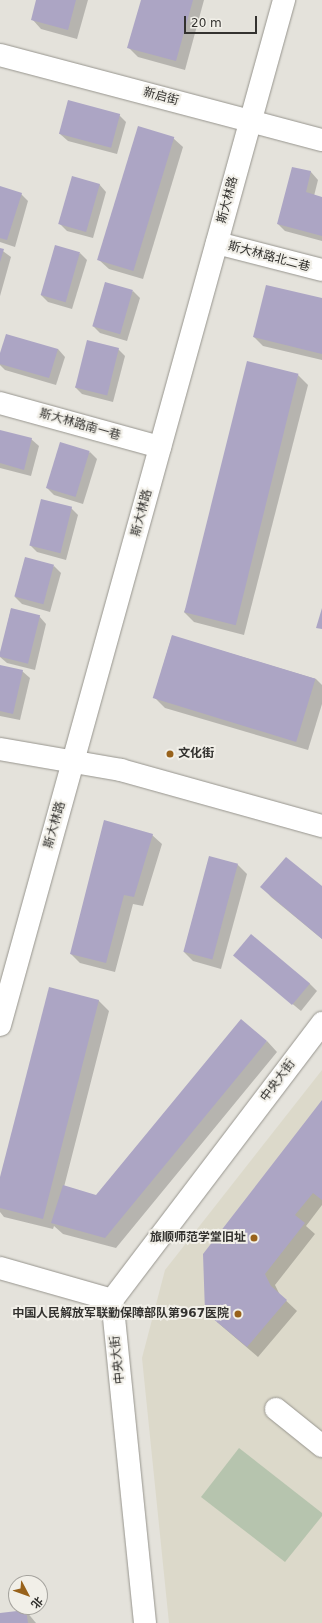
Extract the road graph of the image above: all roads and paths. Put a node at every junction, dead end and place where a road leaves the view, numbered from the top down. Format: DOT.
graph roads {
  1 [pos="284,0"];
  2 [pos="0,55"];
  3 [pos="250,121"];
  4 [pos="322,140"];
  5 [pos="217,243"];
  6 [pos="322,270"];
  7 [pos="0,403"];
  8 [pos="160,447"];
  9 [pos="0,749"];
  10 [pos="73,762"];
  11 [pos="322,826"];
  12 [pos="322,1023"];
  13 [pos="0,1025"];
  14 [pos="0,1268"];
  15 [pos="112,1300"];
  16 [pos="276,1409"];
  17 [pos="322,1446"];
  18 [pos="145,1623"];
  1 -- 3 [label="street, 斯大林路"];
  2 -- 3 [label="street, 新启街"];
  3 -- 4 [label="street, 新启街"];
  3 -- 5 [label="street, 斯大林路"];
  5 -- 6 [label="street, 斯大林路北二巷"];
  5 -- 8 [label="street, 斯大林路"];
  7 -- 8 [label="street, 斯大林路南一巷"];
  8 -- 10 [label="street, 斯大林路"];
  9 -- 10 [label="street"];
  10 -- 11 [label="street"];
  10 -- 13 [label="street, 斯大林路"];
  12 -- 15 [label="street, 中央大街"];
  14 -- 15 [label="street"];
  15 -- 18 [label="street, 中央大街"];
  16 -- 17 [label="street"];
}
